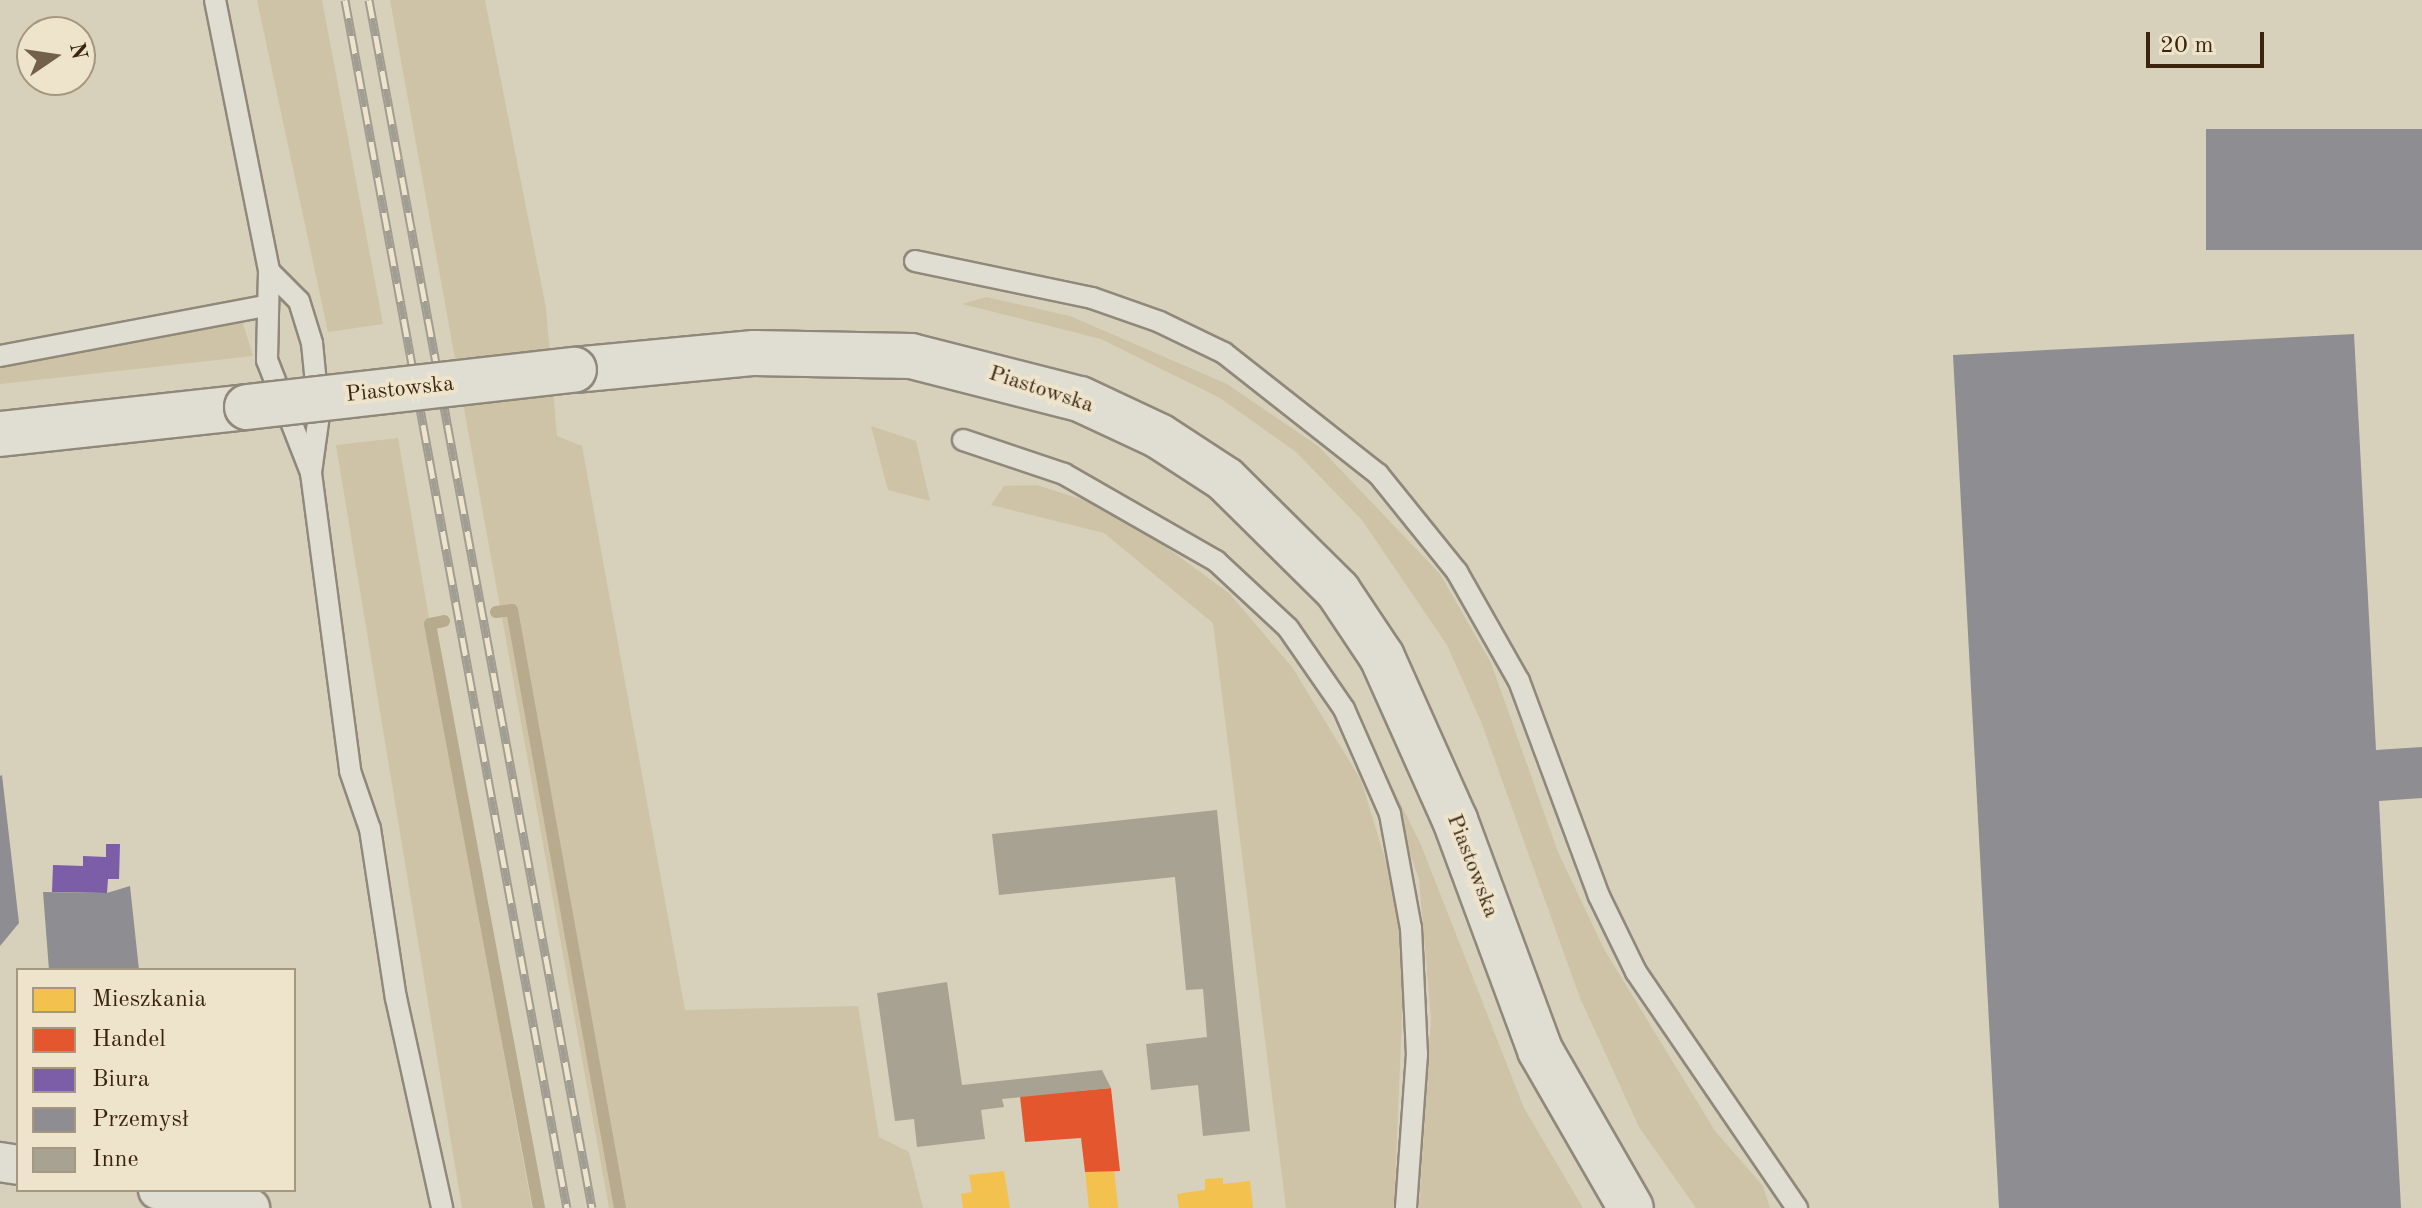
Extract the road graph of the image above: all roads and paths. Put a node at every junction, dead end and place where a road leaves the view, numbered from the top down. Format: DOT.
graph roads {
  1 [pos="215,0"];
  2 [pos="915,261"];
  3 [pos="269,271"];
  4 [pos="264,306"];
  5 [pos="0,356"];
  6 [pos="0,434"];
  7 [pos="963,440"];
  8 [pos="311,473"];
  9 [pos="169,1192"];
  10 [pos="255,1207"];
  11 [pos="442,1208"];
  12 [pos="1406,1208"];
  13 [pos="1631,1208"];
  14 [pos="1797,1208"];
  1 -- 3 [label="lane"];
  2 -- 14 [label="lane"];
  3 -- 4 [label="lane"];
  3 -- 8 [label="lane"];
  4 -- 5 [label="lane"];
  4 -- 8 [label="lane"];
  6 -- 13 [label="street, Piastowska, bridge"];
  7 -- 12 [label="lane"];
  8 -- 11 [label="lane"];
  9 -- 10 [label="street"];
}
